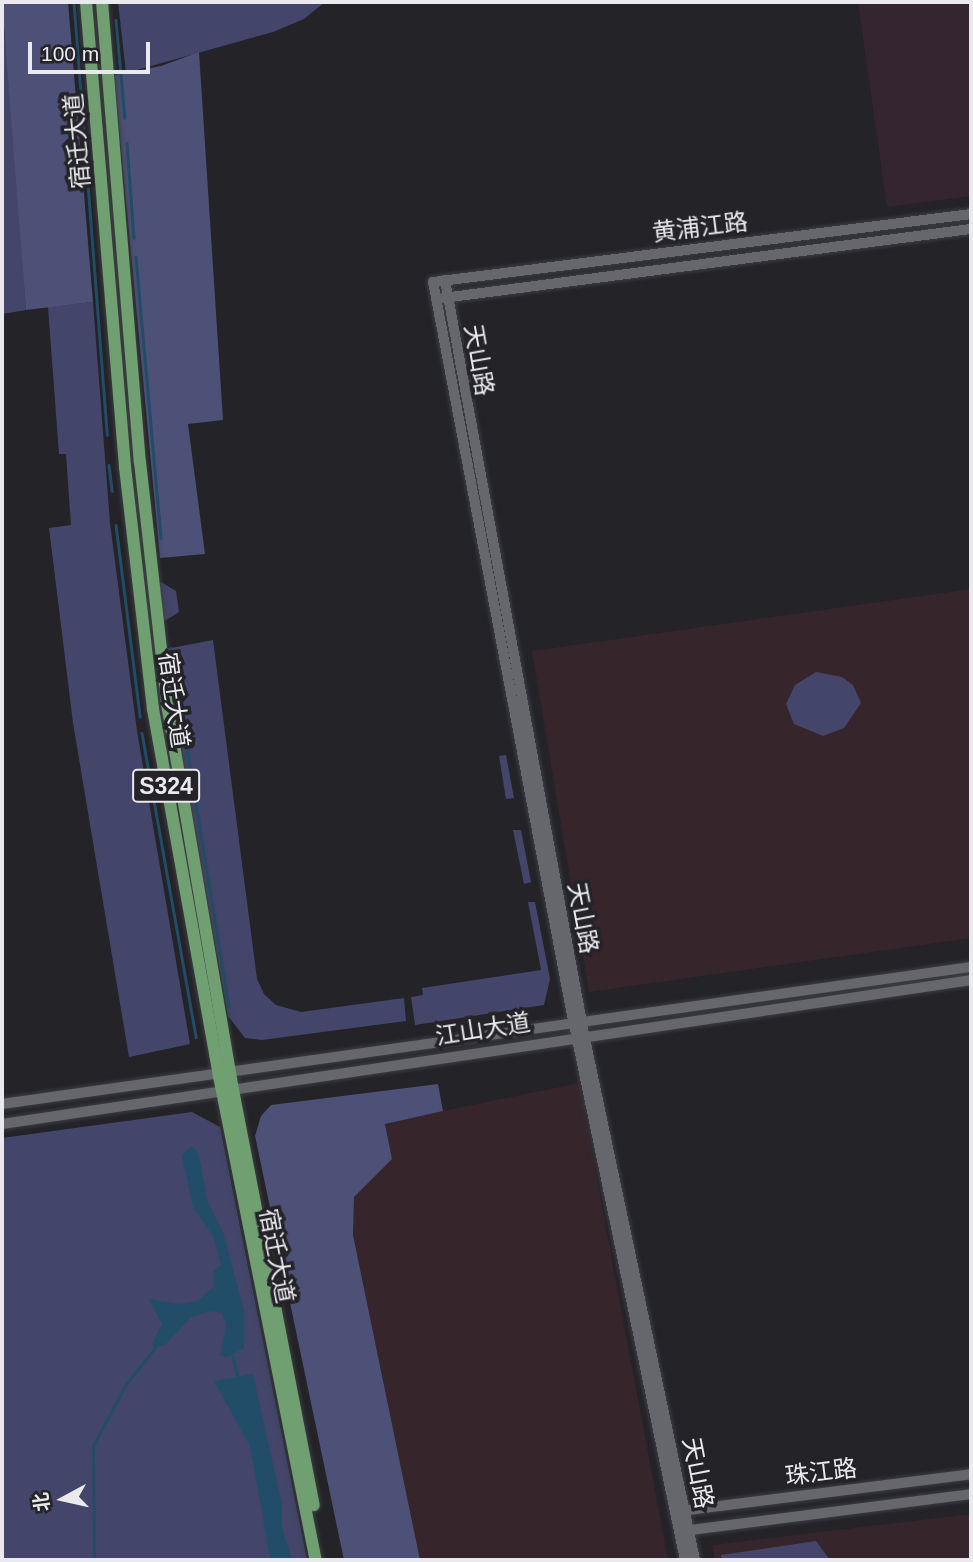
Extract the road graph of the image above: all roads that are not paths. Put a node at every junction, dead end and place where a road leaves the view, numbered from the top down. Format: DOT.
graph roads {
  1 [pos="102,2"];
  2 [pos="110,2"];
  3 [pos="86,3"];
  4 [pos="107,56"];
  5 [pos="971,214"];
  6 [pos="971,229"];
  7 [pos="445,280"];
  8 [pos="433,282"];
  9 [pos="446,298"];
  10 [pos="435,299"];
  11 [pos="971,967"];
  12 [pos="971,980"];
  13 [pos="578,1020"];
  14 [pos="580,1035"];
  15 [pos="225,1075"];
  16 [pos="228,1091"];
  17 [pos="2,1104"];
  18 [pos="2,1124"];
  19 [pos="971,1474"];
  20 [pos="971,1494"];
  21 [pos="680,1511"];
  22 [pos="684,1531"];
  23 [pos="316,1560"];
  24 [pos="325,1560"];
  25 [pos="685,1560"];
  26 [pos="695,1560"];
  1 -- 4 [label="main road, 宿迁大道 / S324"];
  2 -- 4 [label="main road"];
  3 -- 15 [label="main road, 宿迁大道 / S324"];
  4 -- 15 [label="main road, 宿迁大道 / S324"];
  5 -- 7 [label="street, 黄浦江路"];
  6 -- 9 [label="street, 黄浦江路"];
  7 -- 8 [label="street, 黄浦江路"];
  7 -- 9 [label="street, 天山路"];
  8 -- 10 [label="street, 天山路"];
  9 -- 10 [label="street, 黄浦江路"];
  9 -- 13 [label="street, 天山路"];
  10 -- 13 [label="street, 天山路"];
  11 -- 13 [label="main road, 江山大道"];
  12 -- 14 [label="main road, 江山大道"];
  13 -- 14 [label="street, 天山路"];
  13 -- 15 [label="main road, 江山大道"];
  14 -- 16 [label="main road, 江山大道"];
  14 -- 21 [label="street, 天山路"];
  15 -- 16 [label="main road, 宿迁大道 / S324"];
  15 -- 17 [label="main road, 江山大道"];
  16 -- 18 [label="main road, 江山大道"];
  16 -- 23 [label="main road, 宿迁大道 / S324"];
  16 -- 24 [label="main road, 宿迁大道 / S324"];
  19 -- 21 [label="street, 珠江路"];
  20 -- 22 [label="street, 珠江路"];
  21 -- 22 [label="street, 天山路"];
  22 -- 25 [label="street, 天山路"];
  22 -- 26 [label="street, 天山路"];
}
